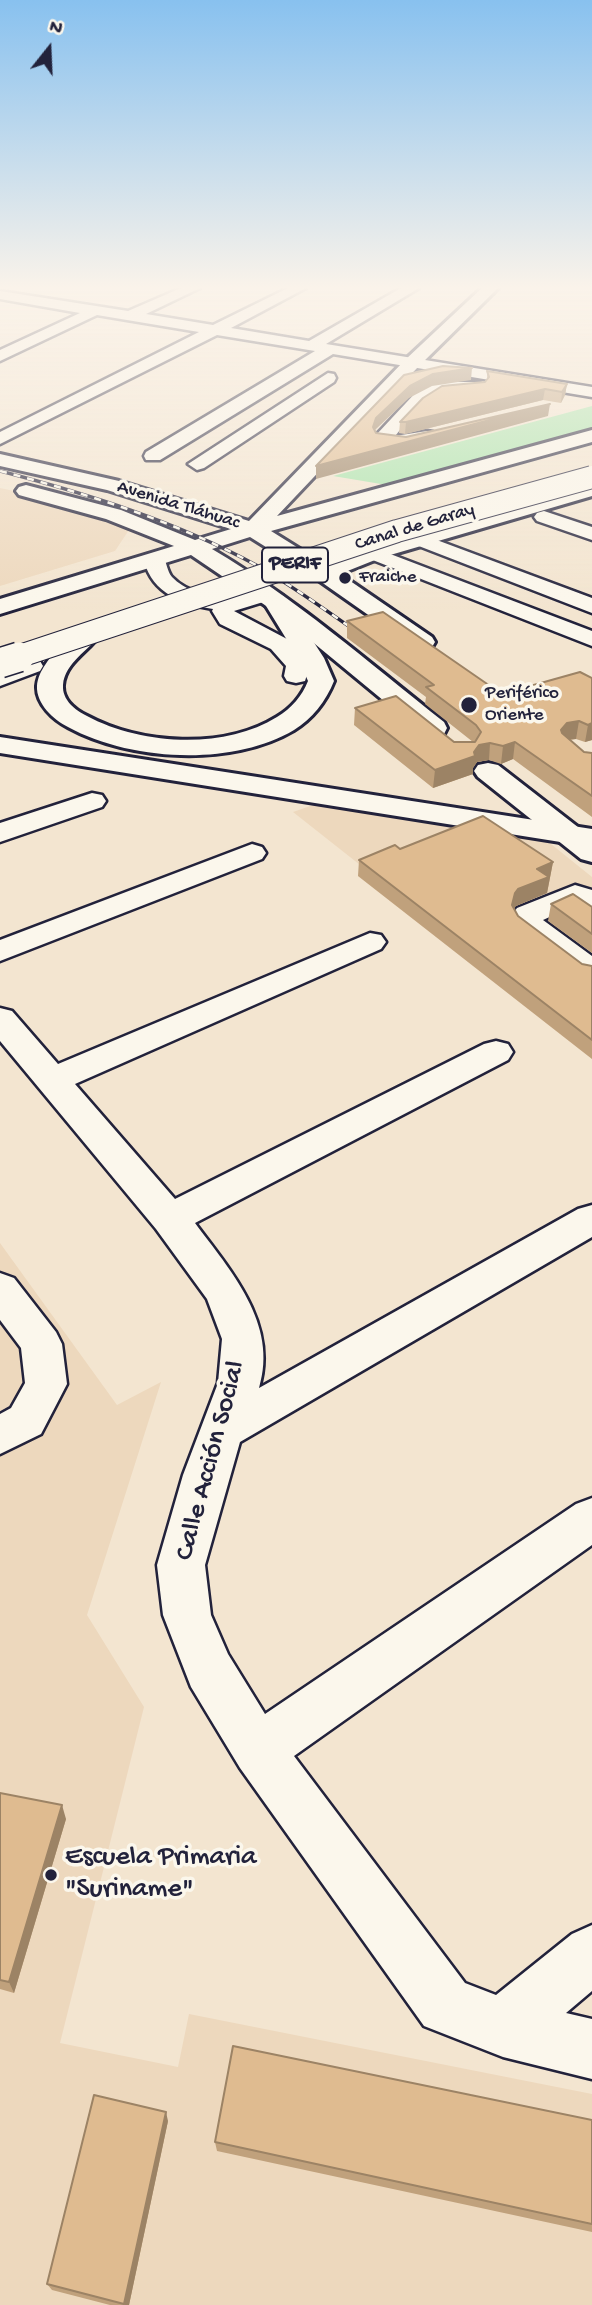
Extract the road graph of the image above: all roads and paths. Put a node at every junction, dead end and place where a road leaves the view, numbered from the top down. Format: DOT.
graph roads {
  1 [pos="84,396"];
  2 [pos="252,396"];
  3 [pos="301,396"];
  4 [pos="383,396"];
  5 [pos="423,396"];
  6 [pos="490,396"];
  7 [pos="549,396"];
  8 [pos="583,399"];
  9 [pos="481,407"];
  10 [pos="441,433"];
  11 [pos="0,439"];
  12 [pos="591,439"];
  13 [pos="153,456"];
  14 [pos="0,460"];
  15 [pos="592,463"];
  16 [pos="197,464"];
  17 [pos="592,477"];
  18 [pos="0,484"];
  19 [pos="592,489"];
  20 [pos="387,507"];
  21 [pos="544,517"];
  22 [pos="337,528"];
  23 [pos="262,534"];
  24 [pos="592,534"];
  25 [pos="312,535"];
  26 [pos="425,537"];
  27 [pos="195,548"];
  28 [pos="372,553"];
  29 [pos="155,561"];
  30 [pos="325,574"];
  31 [pos="239,576"];
  32 [pos="143,590"];
  33 [pos="270,597"];
  34 [pos="229,603"];
  35 [pos="592,606"];
  36 [pos="0,607"];
  37 [pos="89,634"];
  38 [pos="592,639"];
  39 [pos="447,659"];
  40 [pos="0,663"];
  41 [pos="31,666"];
  42 [pos="296,676"];
  43 [pos="0,679"];
  44 [pos="452,743"];
  45 [pos="0,745"];
  46 [pos="488,771"];
  47 [pos="92,801"];
  48 [pos="0,833"];
  49 [pos="580,837"];
  50 [pos="252,853"];
  51 [pos="592,853"];
  52 [pos="592,900"];
  53 [pos="370,942"];
  54 [pos="0,951"];
  55 [pos="592,971"];
  56 [pos="0,1019"];
  57 [pos="495,1052"];
  58 [pos="51,1081"];
  59 [pos="170,1219"];
  60 [pos="592,1219"];
  61 [pos="0,1289"];
  62 [pos="222,1430"];
  63 [pos="0,1435"];
  64 [pos="592,1519"];
  65 [pos="258,1750"];
  66 [pos="592,1954"];
  67 [pos="503,2027"];
  68 [pos="592,2049"];
  1 -- 11 [label="street"];
  2 -- 13 [label="street"];
  3 -- 16 [label="street"];
  4 -- 23 [label="main road"];
  5 -- 10 [label="street"];
  6 -- 9 [label="street"];
  7 -- 8 [label="street"];
  12 -- 20 [label="main road"];
  12 -- 23 [label="main road, Canal de Garay"];
  14 -- 23 [label="main road, Avenida Tláhuac"];
  15 -- 22 [label="main road, Canal de Garay / PERIF"];
  17 -- 37 [label="main road, Canal de Garay / PERIF, bridge"];
  18 -- 27 [label="main road, Avenida Tláhuac"];
  19 -- 26 [label="main road"];
  20 -- 23 [label="main road"];
  20 -- 26 [label="main road"];
  21 -- 24 [label="street"];
  23 -- 27 [label="main road, Canal de Garay"];
  23 -- 30 [label="main road, Avenida Tláhuac"];
  23 -- 31 [label="main road"];
  25 -- 32 [label="main road, PERIF"];
  26 -- 28 [label="main road"];
  26 -- 35 [label="street"];
  27 -- 29 [label="main road, Canal de Garay"];
  27 -- 31 [label="main road, Avenida Tláhuac"];
  28 -- 30 [label="main road"];
  28 -- 38 [label="street"];
  29 -- 34 [label="street"];
  29 -- 36 [label="main road, Canal de Garay"];
  30 -- 39 [label="main road, Avenida Tláhuac"];
  31 -- 33 [label="main road, Avenida Tláhuac"];
  33 -- 34 [label="street"];
  33 -- 37 [label="main road"];
  33 -- 44 [label="main road, Avenida Tláhuac"];
  34 -- 42 [label="street"];
  37 -- 40 [label="main road, Canal de Garay / PERIF, bridge"];
  41 -- 43 [label="street"];
  45 -- 49 [label="main road"];
  46 -- 49 [label="main road"];
  47 -- 48 [label="street"];
  49 -- 51 [label="main road"];
  50 -- 54 [label="street"];
  52 -- 55 [label="street"];
  53 -- 58 [label="street"];
  56 -- 58 [label="street, Calle Acción Social"];
  57 -- 59 [label="street"];
  58 -- 59 [label="street, Calle Acción Social"];
  59 -- 62 [label="street, Calle Acción Social"];
  60 -- 62 [label="street"];
  61 -- 63 [label="street"];
  62 -- 65 [label="street, Calle Acción Social"];
  64 -- 65 [label="street"];
  65 -- 67 [label="street, Calle Acción Social"];
  66 -- 67 [label="street"];
  67 -- 68 [label="street, Calle Acción Social"];
}
